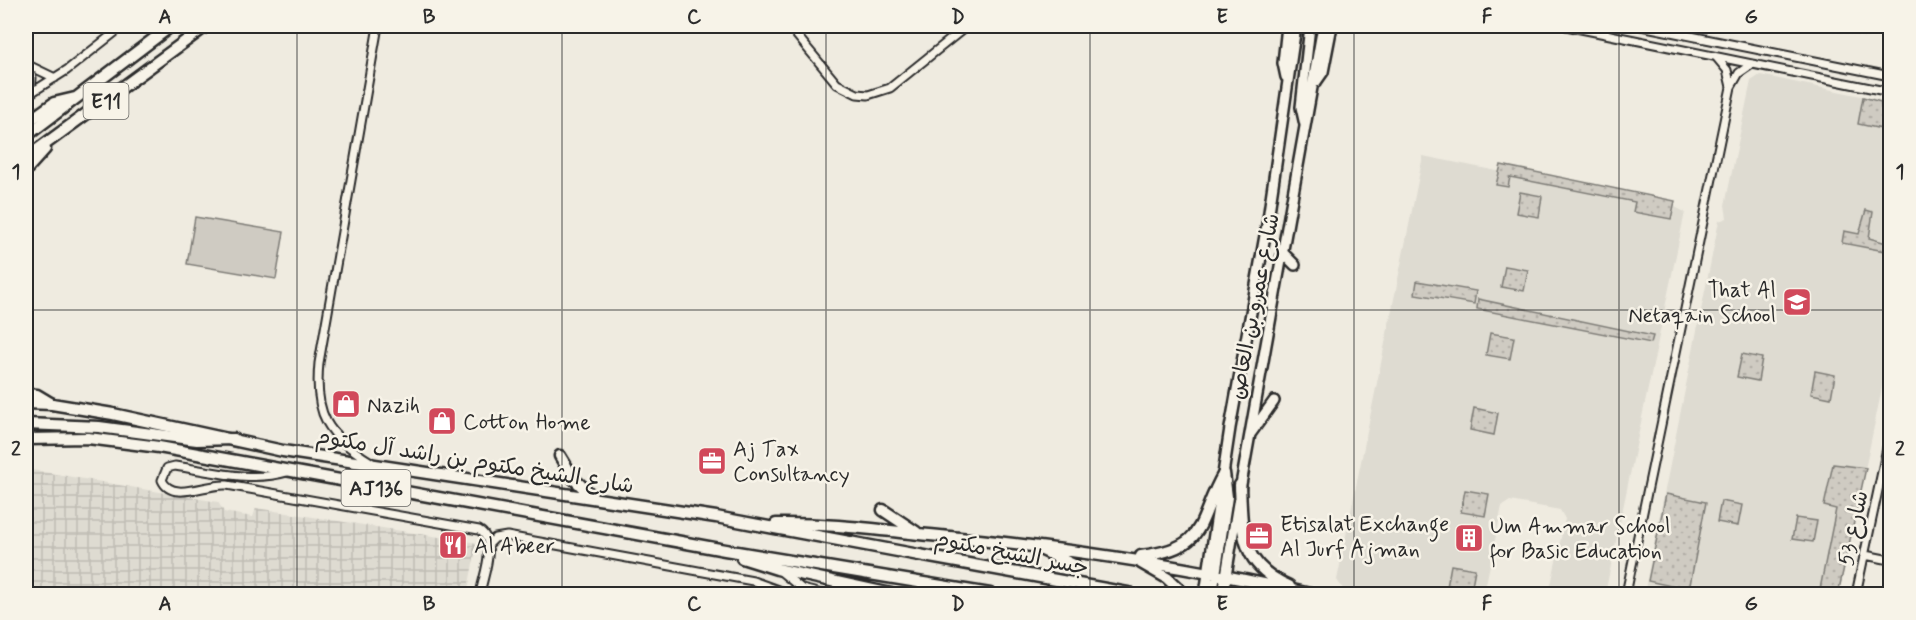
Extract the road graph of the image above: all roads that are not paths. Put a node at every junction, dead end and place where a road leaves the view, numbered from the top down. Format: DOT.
graph roads {
  1 [pos="123,26"];
  2 [pos="171,26"];
  3 [pos="206,26"];
  4 [pos="378,26"];
  5 [pos="789,26"];
  6 [pos="966,26"];
  7 [pos="1287,26"];
  8 [pos="1296,26"];
  9 [pos="1310,26"];
  10 [pos="1323,26"];
  11 [pos="1332,26"];
  12 [pos="1566,26"];
  13 [pos="1641,26"];
  14 [pos="1716,56"];
  15 [pos="27,62"];
  16 [pos="1752,64"];
  17 [pos="1890,76"];
  18 [pos="55,78"];
  19 [pos="1288,80"];
  20 [pos="1314,84"];
  21 [pos="1731,87"];
  22 [pos="1890,92"];
  23 [pos="28,94"];
  24 [pos="78,98"];
  25 [pos="26,123"];
  26 [pos="1305,125"];
  27 [pos="26,136"];
  28 [pos="49,143"];
  29 [pos="26,158"];
  30 [pos="26,170"];
  31 [pos="1283,253"];
  32 [pos="1295,265"];
  33 [pos="26,394"];
  34 [pos="1274,401"];
  35 [pos="26,403"];
  36 [pos="52,404"];
  37 [pos="26,424"];
  38 [pos="1890,434"];
  39 [pos="1248,438"];
  40 [pos="26,439"];
  41 [pos="234,439"];
  42 [pos="560,456"];
  43 [pos="373,463"];
  44 [pos="286,472"];
  45 [pos="1224,472"];
  46 [pos="1240,485"];
  47 [pos="594,497"];
  48 [pos="883,510"];
  49 [pos="759,525"];
  50 [pos="919,534"];
  51 [pos="489,544"];
  52 [pos="1023,544"];
  53 [pos="725,550"];
  54 [pos="919,555"];
  55 [pos="1865,555"];
  56 [pos="1131,558"];
  57 [pos="1890,560"];
  58 [pos="1074,565"];
  59 [pos="777,569"];
  60 [pos="1221,573"];
  61 [pos="915,581"];
  62 [pos="1291,591"];
  63 [pos="803,592"];
  64 [pos="480,594"];
  65 [pos="789,594"];
  66 [pos="822,594"];
  67 [pos="891,594"];
  68 [pos="990,594"];
  69 [pos="1133,594"];
  70 [pos="1184,594"];
  71 [pos="1205,594"];
  72 [pos="1213,594"];
  73 [pos="1223,594"];
  74 [pos="1261,594"];
  75 [pos="1308,594"];
  76 [pos="1626,594"];
  77 [pos="1857,594"];
  1 -- 18 [label="street"];
  2 -- 24 [label="main road, E11"];
  3 -- 28 [label="main road, E11"];
  4 -- 43 [label="street"];
  5 -- 6 [label="street"];
  7 -- 19 [label="main road"];
  8 -- 19 [label="main road, شارع عمرو بن العاص"];
  9 -- 26 [label="main road"];
  10 -- 20 [label="main road, شارع عمرو بن العاص"];
  11 -- 20 [label="main road"];
  12 -- 14 [label="street"];
  13 -- 17 [label="street"];
  14 -- 16 [label="street"];
  14 -- 21 [label="street"];
  15 -- 18 [label="street"];
  15 -- 23 [label="street"];
  16 -- 21 [label="street"];
  16 -- 22 [label="street"];
  18 -- 23 [label="street"];
  19 -- 45 [label="main road, شارع عمرو بن العاص"];
  20 -- 26 [label="main road, شارع عمرو بن العاص"];
  21 -- 76 [label="street"];
  24 -- 25 [label="main road"];
  24 -- 27 [label="main road, E11"];
  26 -- 31 [label="main road, شارع عمرو بن العاص"];
  28 -- 29 [label="main road, E11"];
  28 -- 30 [label="main road"];
  31 -- 32 [label="main road"];
  31 -- 39 [label="main road, شارع عمرو بن العاص"];
  33 -- 36 [label="main road"];
  34 -- 39 [label="main road"];
  35 -- 36 [label="main road, شارع الشيخ مكتوم بن راشد آل مكتوم / AJ136"];
  36 -- 41 [label="main road, شارع الشيخ مكتوم بن راشد آل مكتوم / AJ136"];
  37 -- 41 [label="main road"];
  38 -- 55 [label="street, شارع 53"];
  39 -- 46 [label="main road, شارع عمرو بن العاص"];
  40 -- 44 [label="main road, شارع الشيخ مكتوم بن راشد آل مكتوم / AJ136"];
  41 -- 43 [label="main road, شارع الشيخ مكتوم بن راشد آل مكتوم / AJ136"];
  42 -- 47 [label="main road"];
  43 -- 47 [label="main road, شارع الشيخ مكتوم بن راشد آل مكتوم / AJ136"];
  44 -- 51 [label="street"];
  44 -- 53 [label="main road, شارع الشيخ مكتوم بن راشد آل مكتوم / AJ136"];
  45 -- 56 [label="main road"];
  45 -- 60 [label="main road"];
  46 -- 60 [label="main road, شارع عمرو بن العاص"];
  46 -- 75 [label="main road"];
  47 -- 49 [label="main road, شارع الشيخ مكتوم بن راشد آل مكتوم / AJ136"];
  48 -- 50 [label="main road"];
  49 -- 50 [label="main road"];
  49 -- 54 [label="main road, شارع الشيخ مكتوم بن راشد آل مكتوم / AJ136"];
  50 -- 52 [label="main road"];
  51 -- 64 [label="street"];
  51 -- 65 [label="street"];
  52 -- 56 [label="main road"];
  52 -- 58 [label="main road"];
  53 -- 59 [label="main road"];
  53 -- 61 [label="main road, شارع الشيخ مكتوم بن راشد آل مكتوم / AJ136"];
  54 -- 69 [label="main road, جسر الشيخ مكتوم / AJ136, bridge"];
  55 -- 57 [label="street"];
  55 -- 77 [label="street, شارع 53"];
  56 -- 60 [label="main road"];
  56 -- 70 [label="main road"];
  59 -- 63 [label="street"];
  59 -- 67 [label="main road"];
  60 -- 62 [label="main road"];
  60 -- 71 [label="main road, شارع عمرو بن العاص"];
  60 -- 72 [label="main road"];
  60 -- 73 [label="main road, شارع عمرو بن العاص"];
  61 -- 68 [label="main road, جسر الشيخ مكتوم / AJ136"];
  62 -- 74 [label="main road"];
  62 -- 75 [label="main road"];
  63 -- 66 [label="street"];
}
